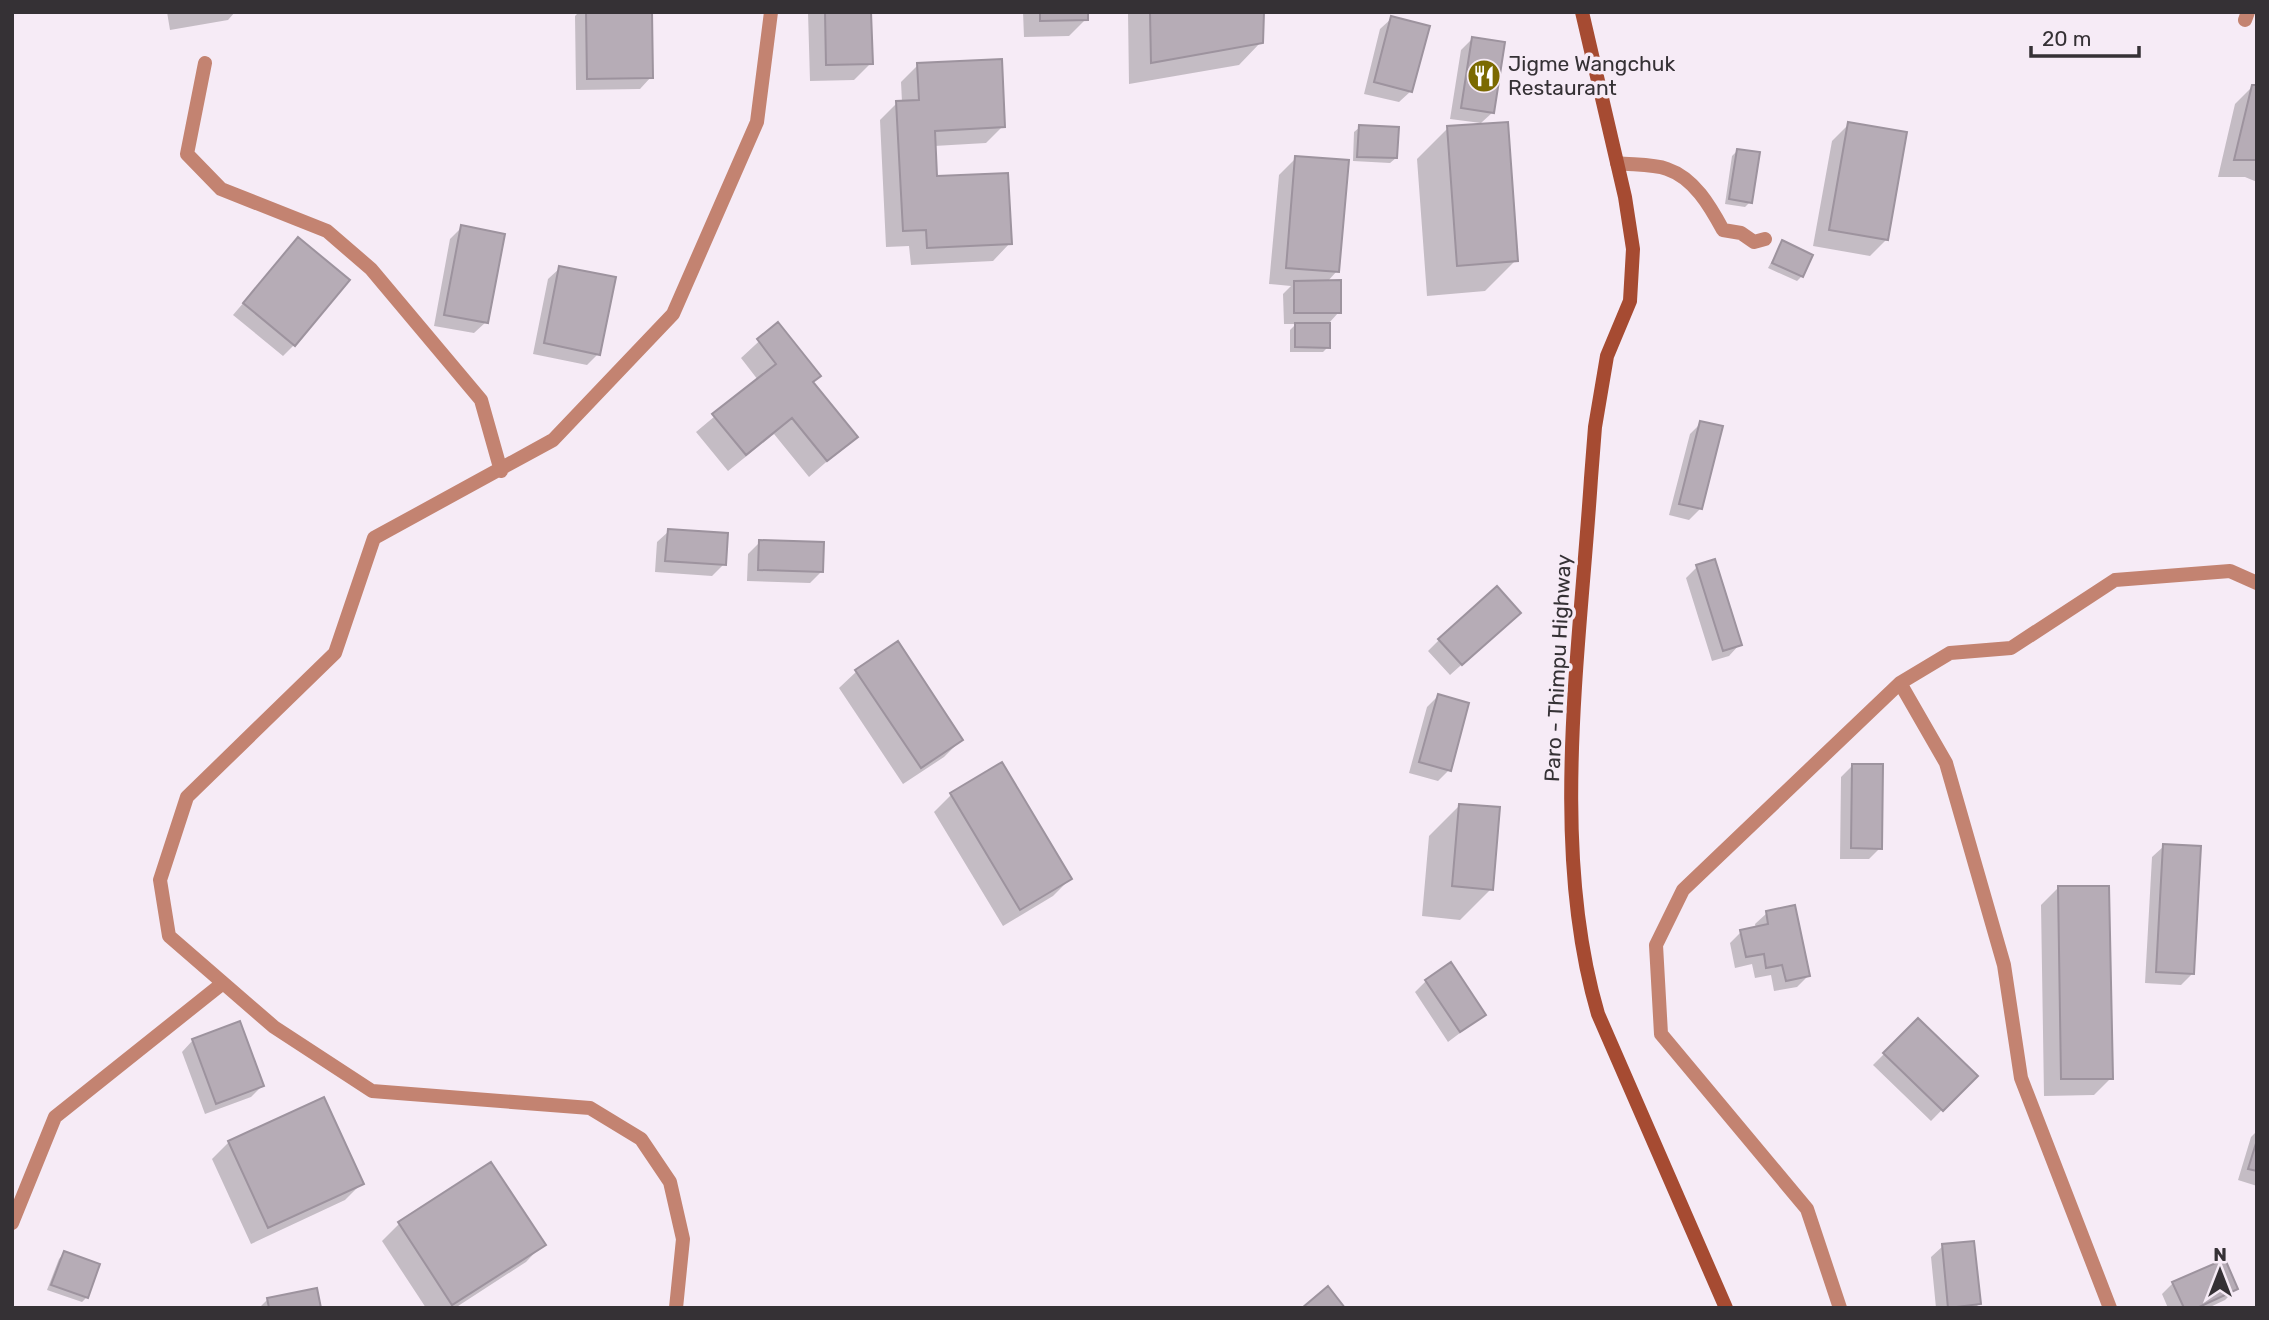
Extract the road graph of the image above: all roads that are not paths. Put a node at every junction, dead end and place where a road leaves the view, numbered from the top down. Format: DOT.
graph roads {
  1 [pos="771,12"];
  2 [pos="1582,12"];
  3 [pos="205,63"];
  4 [pos="1617,163"];
  5 [pos="1765,239"];
  6 [pos="501,471"];
  7 [pos="2257,583"];
  8 [pos="1900,683"];
  9 [pos="222,983"];
  10 [pos="12,1223"];
  11 [pos="676,1308"];
  12 [pos="1726,1308"];
  13 [pos="1840,1308"];
  14 [pos="2110,1308"];
  1 -- 6 [label="street"];
  2 -- 4 [label="street, Paro - Thimpu Highway"];
  3 -- 6 [label="street"];
  4 -- 5 [label="street"];
  4 -- 12 [label="street, Paro - Thimpu Highway"];
  6 -- 9 [label="street"];
  7 -- 8 [label="street"];
  8 -- 13 [label="street"];
  8 -- 14 [label="street"];
  9 -- 10 [label="street"];
  9 -- 11 [label="street"];
}
